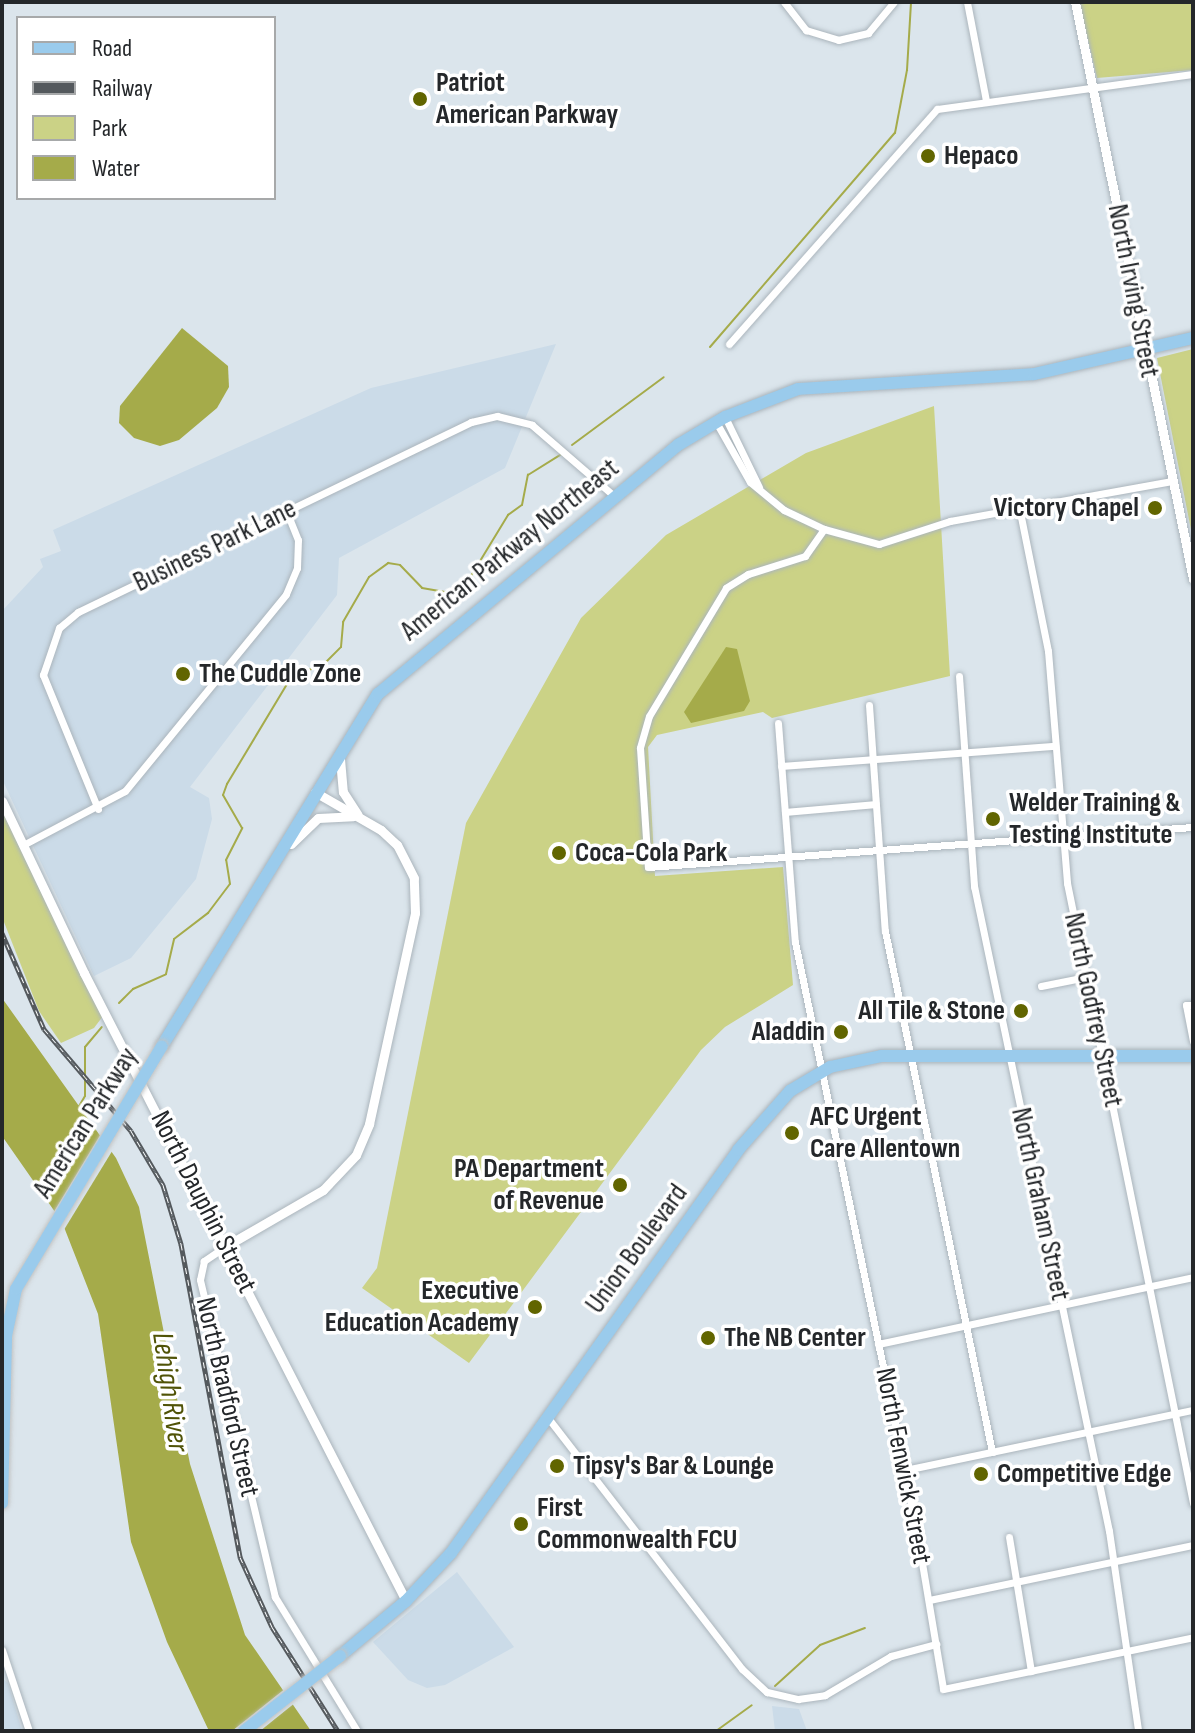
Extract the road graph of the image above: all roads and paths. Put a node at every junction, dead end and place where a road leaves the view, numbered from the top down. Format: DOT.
graph roads {
  1 [pos="784,2"];
  2 [pos="894,2"];
  3 [pos="967,2"];
  4 [pos="1075,2"];
  5 [pos="1193,74"];
  6 [pos="1092,85"];
  7 [pos="986,101"];
  8 [pos="1193,338"];
  9 [pos="729,344"];
  10 [pos="1145,350"];
  11 [pos="720,419"];
  12 [pos="1173,481"];
  13 [pos="614,496"];
  14 [pos="286,511"];
  15 [pos="1020,512"];
  16 [pos="824,529"];
  17 [pos="1193,579"];
  18 [pos="959,676"];
  19 [pos="869,705"];
  20 [pos="778,723"];
  21 [pos="1055,746"];
  22 [pos="340,751"];
  23 [pos="964,752"];
  24 [pos="873,759"];
  25 [pos="781,766"];
  26 [pos="315,792"];
  27 [pos="2,801"];
  28 [pos="876,804"];
  29 [pos="98,809"];
  30 [pos="785,812"];
  31 [pos="360,817"];
  32 [pos="1193,827"];
  33 [pos="1063,836"];
  34 [pos="971,843"];
  35 [pos="23,845"];
  36 [pos="880,849"];
  37 [pos="788,856"];
  38 [pos="266,871"];
  39 [pos="1086,977"];
  40 [pos="1041,986"];
  41 [pos="1190,1005"];
  42 [pos="1193,1041"];
  43 [pos="162,1046"];
  44 [pos="913,1055"];
  45 [pos="1009,1055"];
  46 [pos="1102,1056"];
  47 [pos="1193,1056"];
  48 [pos="822,1071"];
  49 [pos="226,1246"];
  50 [pos="1193,1277"];
  51 [pos="1150,1286"];
  52 [pos="1061,1305"];
  53 [pos="967,1325"];
  54 [pos="878,1344"];
  55 [pos="1193,1410"];
  56 [pos="1175,1414"];
  57 [pos="546,1416"];
  58 [pos="1089,1432"];
  59 [pos="992,1452"];
  60 [pos="905,1470"];
  61 [pos="2,1503"];
  62 [pos="1193,1503"];
  63 [pos="1009,1537"];
  64 [pos="1193,1545"];
  65 [pos="1114,1561"];
  66 [pos="1018,1581"];
  67 [pos="929,1600"];
  68 [pos="406,1601"];
  69 [pos="1193,1637"];
  70 [pos="936,1644"];
  71 [pos="2,1650"];
  72 [pos="1127,1651"];
  73 [pos="1031,1671"];
  74 [pos="6,1672"];
  75 [pos="29,1731"];
  76 [pos="244,1731"];
  77 [pos="357,1731"];
  78 [pos="1138,1731"];
  1 -- 2 [label="street"];
  3 -- 7 [label="street"];
  4 -- 6 [label="street, North Irving Street"];
  5 -- 6 [label="street"];
  6 -- 7 [label="street"];
  6 -- 10 [label="street, North Irving Street"];
  7 -- 9 [label="street"];
  8 -- 10 [label="main road, American Parkway Northeast"];
  10 -- 11 [label="main road, American Parkway Northeast"];
  10 -- 12 [label="street, North Irving Street"];
  11 -- 13 [label="main road, American Parkway Northeast"];
  11 -- 16 [label="street"];
  12 -- 15 [label="street"];
  12 -- 17 [label="street, North Irving Street"];
  13 -- 14 [label="street, Business Park Lane"];
  13 -- 22 [label="main road, American Parkway Northeast"];
  14 -- 29 [label="street"];
  14 -- 29 [label="street, Business Park Lane"];
  15 -- 16 [label="street"];
  15 -- 21 [label="street, North Godfrey Street"];
  16 -- 37 [label="street"];
  18 -- 23 [label="street, North Graham Street"];
  19 -- 24 [label="street"];
  20 -- 25 [label="street, North Fenwick Street"];
  21 -- 23 [label="street"];
  21 -- 33 [label="street, North Godfrey Street"];
  22 -- 26 [label="main road, American Parkway Northeast"];
  22 -- 31 [label="street"];
  23 -- 24 [label="street"];
  23 -- 34 [label="street, North Graham Street"];
  24 -- 25 [label="street"];
  24 -- 28 [label="street"];
  25 -- 30 [label="street, North Fenwick Street"];
  26 -- 31 [label="street, North Bradford Street"];
  26 -- 38 [label="main road, American Parkway Northeast"];
  27 -- 35 [label="street, North Dauphin Street"];
  28 -- 30 [label="street"];
  28 -- 36 [label="street"];
  29 -- 35 [label="street"];
  30 -- 37 [label="street, North Fenwick Street"];
  31 -- 38 [label="street"];
  31 -- 49 [label="street, North Bradford Street"];
  32 -- 33 [label="street"];
  33 -- 34 [label="street"];
  33 -- 39 [label="street, North Godfrey Street"];
  34 -- 36 [label="street"];
  34 -- 45 [label="street, North Graham Street"];
  35 -- 49 [label="street, North Dauphin Street"];
  36 -- 37 [label="street"];
  36 -- 44 [label="street"];
  37 -- 48 [label="street, North Fenwick Street"];
  38 -- 43 [label="main road, American Parkway Northeast"];
  39 -- 40 [label="street"];
  39 -- 46 [label="street, North Godfrey Street"];
  41 -- 42 [label="street"];
  43 -- 61 [label="main road, American Parkway, bridge"];
  44 -- 45 [label="main road, Union Boulevard"];
  44 -- 48 [label="main road, Union Boulevard"];
  44 -- 53 [label="street"];
  45 -- 46 [label="main road, Union Boulevard"];
  45 -- 52 [label="street, North Graham Street"];
  46 -- 47 [label="main road, Union Boulevard"];
  46 -- 51 [label="street, North Godfrey Street"];
  48 -- 54 [label="street, North Fenwick Street"];
  48 -- 57 [label="main road, Union Boulevard"];
  49 -- 68 [label="street, North Dauphin Street"];
  49 -- 77 [label="street, North Bradford Street"];
  50 -- 51 [label="street"];
  51 -- 52 [label="street"];
  51 -- 56 [label="street, North Godfrey Street"];
  52 -- 53 [label="street"];
  52 -- 58 [label="street, North Graham Street"];
  53 -- 54 [label="street"];
  53 -- 59 [label="street"];
  54 -- 60 [label="street, North Fenwick Street"];
  55 -- 56 [label="street"];
  56 -- 58 [label="street"];
  56 -- 62 [label="street, North Godfrey Street"];
  57 -- 68 [label="main road, Union Boulevard"];
  57 -- 70 [label="street"];
  58 -- 59 [label="street"];
  58 -- 65 [label="street, North Graham Street"];
  59 -- 60 [label="street"];
  60 -- 67 [label="street, North Fenwick Street"];
  63 -- 66 [label="street"];
  64 -- 65 [label="street"];
  65 -- 66 [label="street"];
  65 -- 72 [label="street, North Graham Street"];
  66 -- 67 [label="street"];
  66 -- 73 [label="street"];
  67 -- 70 [label="street, North Fenwick Street"];
  68 -- 76 [label="main road, Union Boulevard, bridge"];
  69 -- 72 [label="street"];
  70 -- 73 [label="street, North Fenwick Street"];
  71 -- 74 [label="street"];
  72 -- 73 [label="street"];
  72 -- 78 [label="street, North Graham Street"];
  74 -- 75 [label="street"];
}
